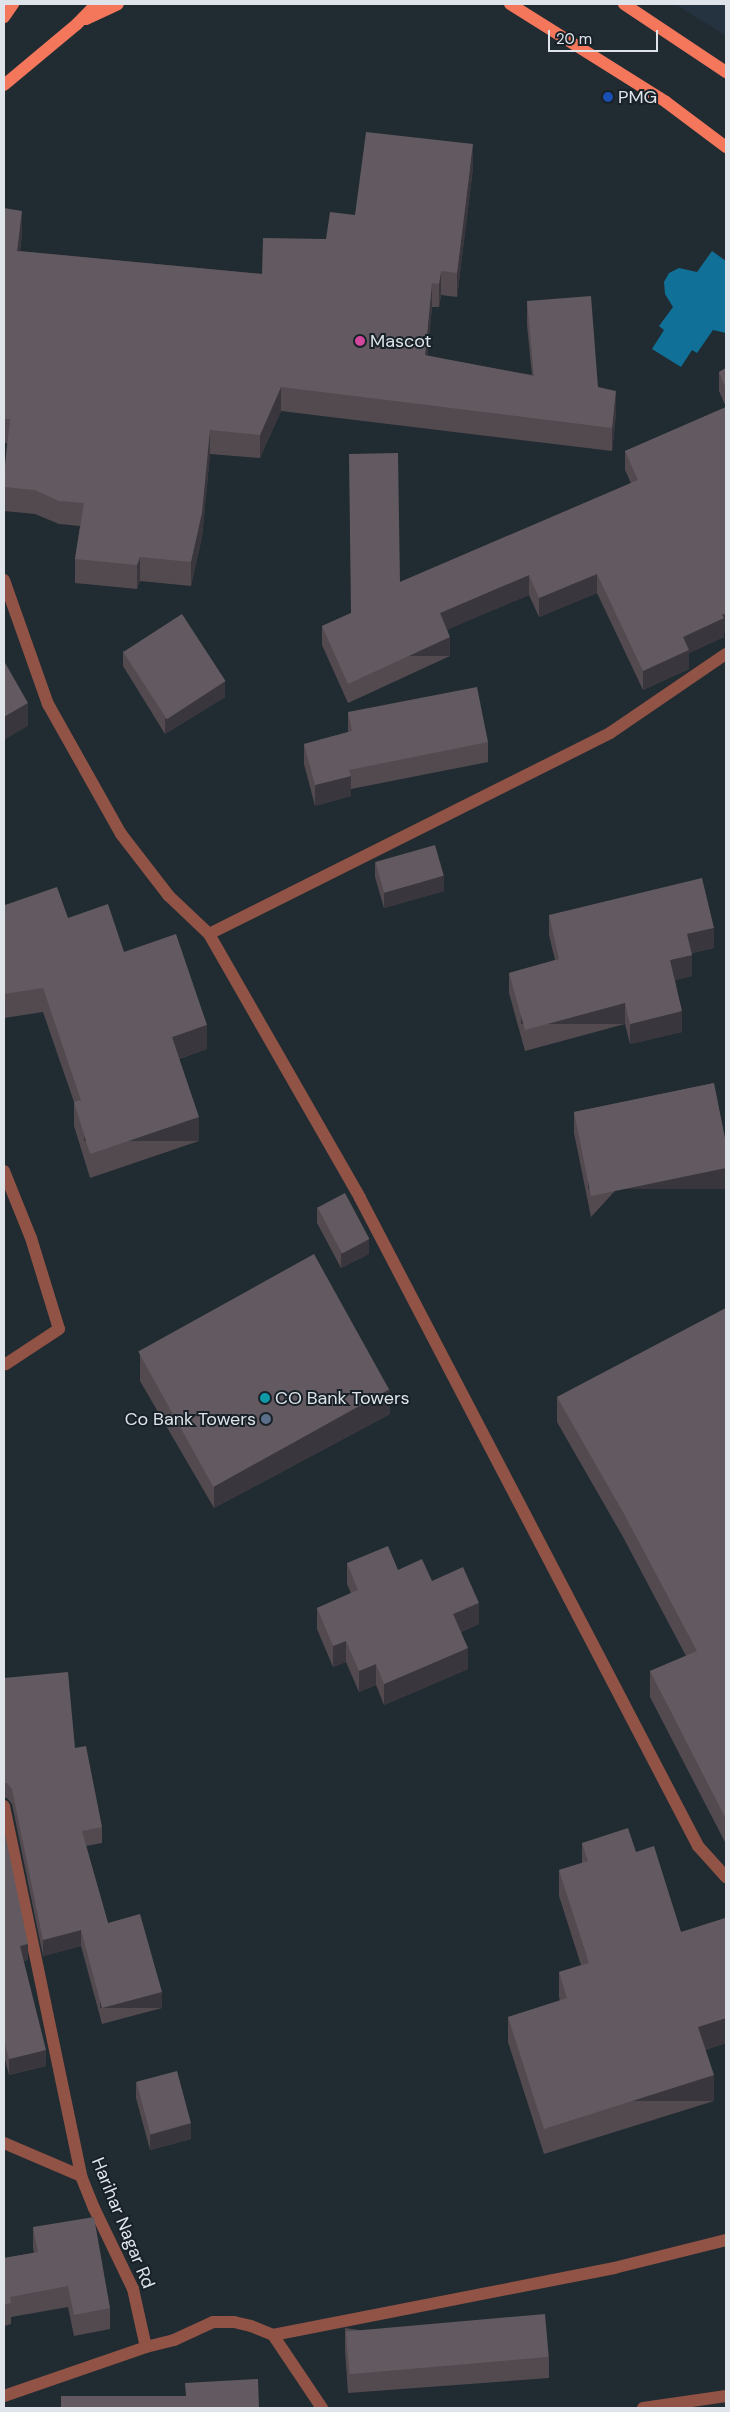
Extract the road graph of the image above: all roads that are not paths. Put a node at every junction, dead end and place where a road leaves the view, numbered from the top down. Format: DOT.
graph roads {
  1 [pos="13,4"];
  2 [pos="96,4"];
  3 [pos="118,4"];
  4 [pos="510,4"];
  5 [pos="624,4"];
  6 [pos="4,17"];
  7 [pos="77,24"];
  8 [pos="726,72"];
  9 [pos="4,85"];
  10 [pos="726,147"];
  11 [pos="4,580"];
  12 [pos="726,654"];
  13 [pos="209,934"];
  14 [pos="4,1171"];
  15 [pos="6,1364"];
  16 [pos="4,1806"];
  17 [pos="726,1877"];
  18 [pos="4,2143"];
  19 [pos="81,2176"];
  20 [pos="726,2240"];
  21 [pos="273,2335"];
  22 [pos="146,2347"];
  23 [pos="4,2396"];
  24 [pos="726,2396"];
  25 [pos="322,2408"];
  26 [pos="643,2408"];
  1 -- 6 [label="main road"];
  2 -- 7 [label="main road"];
  3 -- 7 [label="main road"];
  4 -- 10 [label="main road"];
  5 -- 8 [label="main road"];
  7 -- 9 [label="main road"];
  11 -- 13 [label="street"];
  12 -- 13 [label="street"];
  13 -- 17 [label="street"];
  14 -- 15 [label="street"];
  16 -- 19 [label="street, Harihar Nagar Rd"];
  18 -- 19 [label="street"];
  19 -- 22 [label="street, Harihar Nagar Rd"];
  20 -- 21 [label="street"];
  21 -- 22 [label="street"];
  21 -- 25 [label="street"];
  22 -- 23 [label="street"];
  24 -- 26 [label="street"];
}
